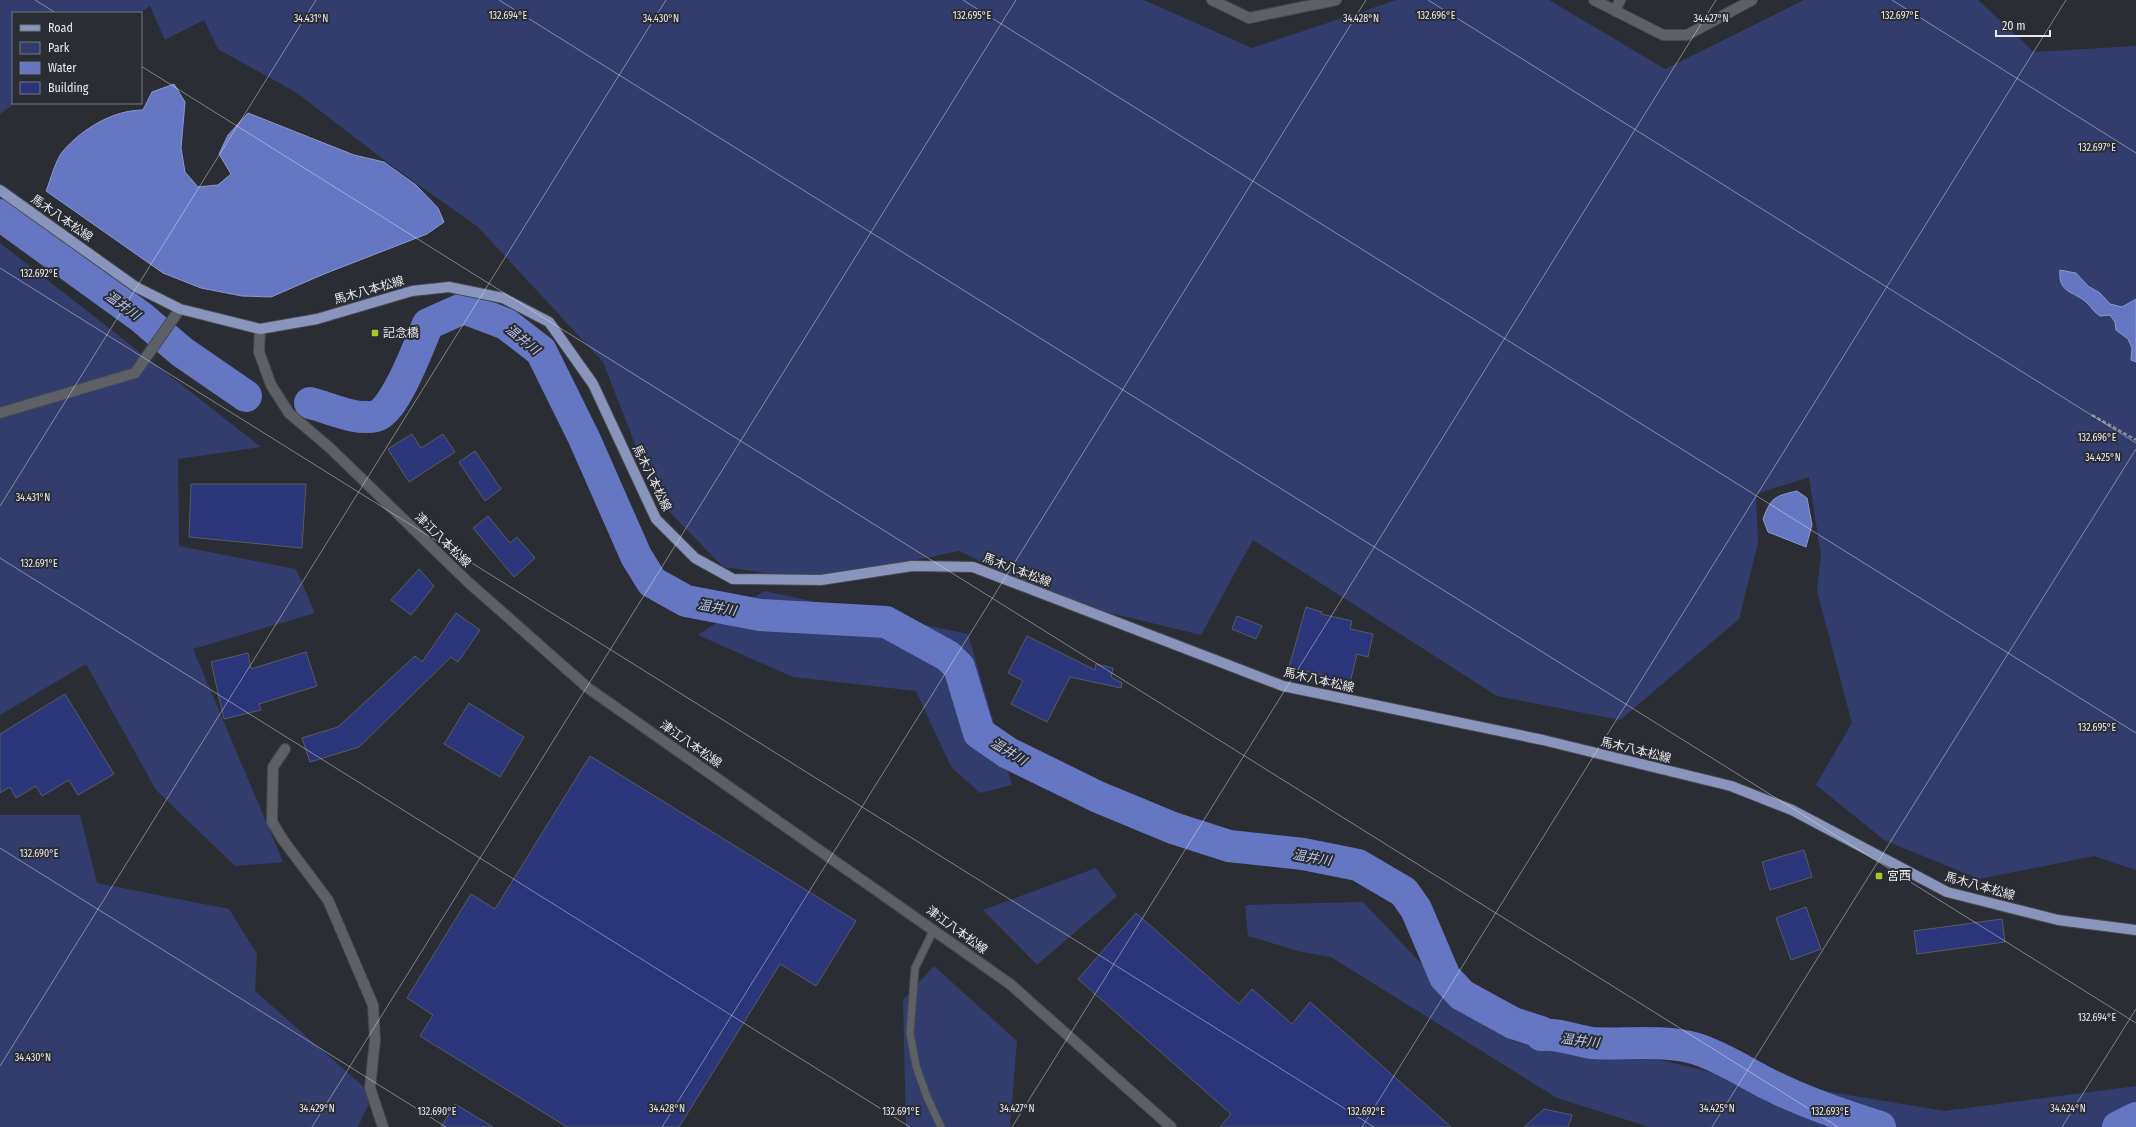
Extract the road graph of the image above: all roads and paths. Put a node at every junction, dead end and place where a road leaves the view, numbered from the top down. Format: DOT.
graph roads {
  1 [pos="1212,0"];
  2 [pos="1336,0"];
  3 [pos="1594,0"];
  4 [pos="1620,0"];
  5 [pos="1752,0"];
  6 [pos="1300,4"];
  7 [pos="1615,11"];
  8 [pos="0,190"];
  9 [pos="180,309"];
  10 [pos="260,329"];
  11 [pos="0,412"];
  12 [pos="2092,415"];
  13 [pos="2136,440"];
  14 [pos="285,749"];
  15 [pos="934,929"];
  16 [pos="2136,930"];
  17 [pos="383,1127"];
  18 [pos="941,1127"];
  19 [pos="1172,1127"];
  1 -- 6 [label="main road"];
  2 -- 6 [label="main road"];
  3 -- 7 [label="main road"];
  4 -- 7 [label="main road"];
  5 -- 7 [label="main road"];
  8 -- 9 [label="main road, 馬木八本松線"];
  9 -- 10 [label="main road, 馬木八本松線"];
  9 -- 11 [label="main road"];
  10 -- 15 [label="main road, 津江八本松線"];
  10 -- 16 [label="main road, 馬木八本松線"];
  12 -- 13 [label="path"];
  14 -- 17 [label="main road"];
  15 -- 18 [label="lane"];
  15 -- 19 [label="main road, 津江八本松線"];
}
